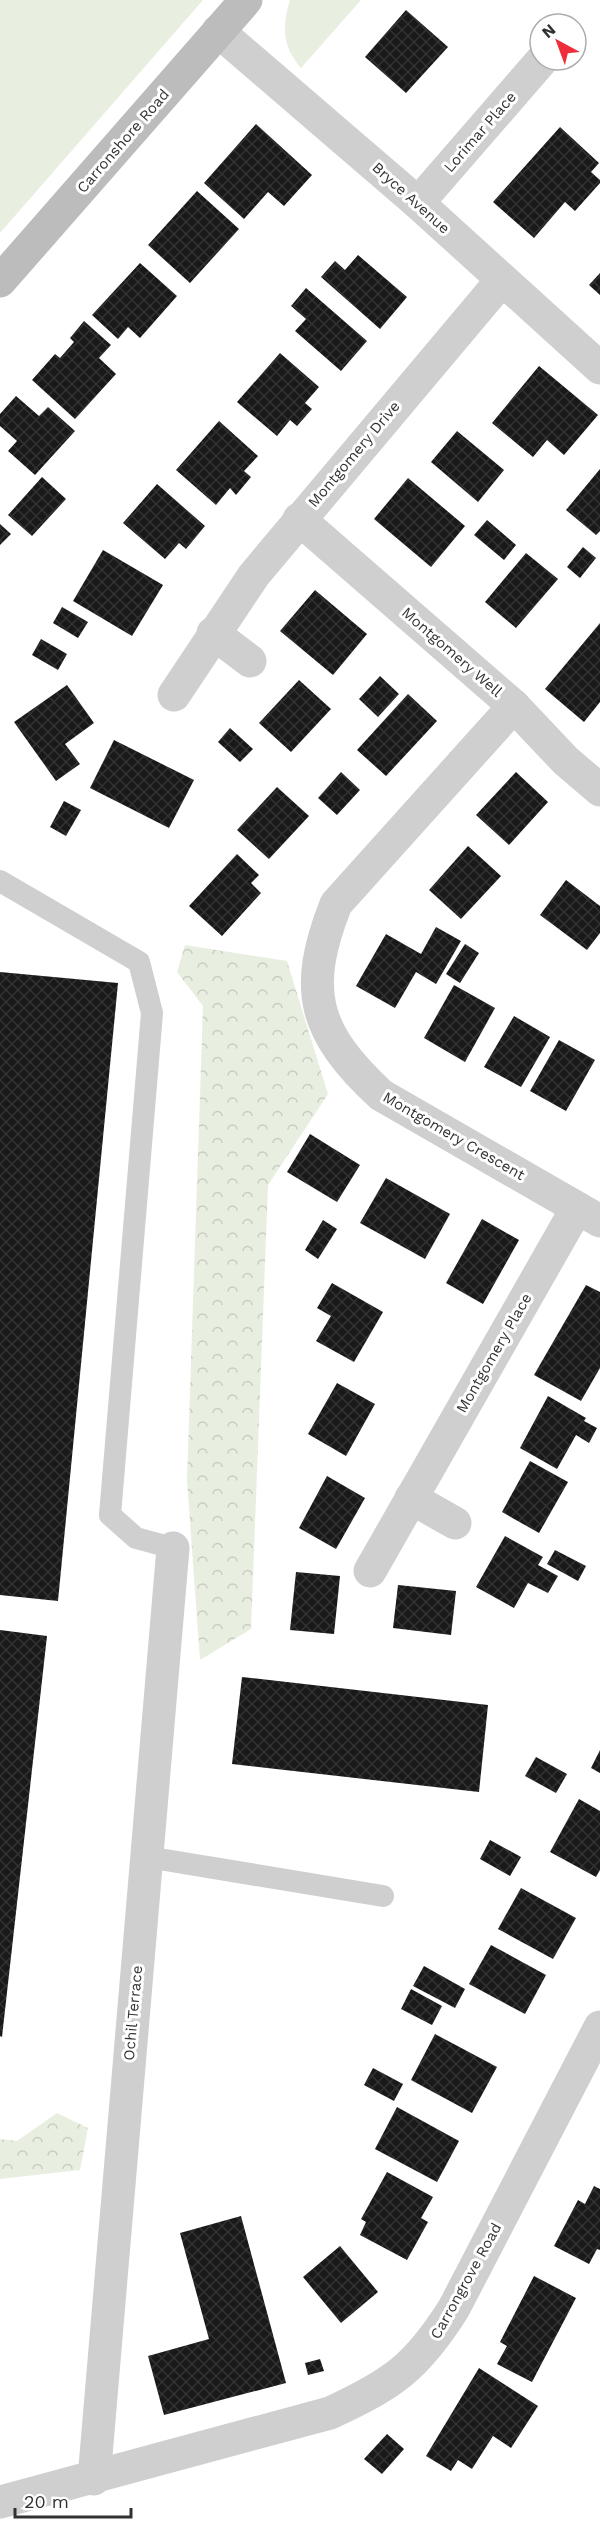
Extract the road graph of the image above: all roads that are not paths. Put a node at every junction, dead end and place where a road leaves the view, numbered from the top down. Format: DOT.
graph roads {
  1 [pos="246,0"];
  2 [pos="218,32"];
  3 [pos="533,72"];
  4 [pos="418,203"];
  5 [pos="501,280"];
  6 [pos="0,281"];
  7 [pos="600,368"];
  8 [pos="299,519"];
  9 [pos="213,633"];
  10 [pos="250,661"];
  11 [pos="174,695"];
  12 [pos="514,706"];
  13 [pos="600,790"];
  14 [pos="0,881"];
  15 [pos="589,1214"];
  16 [pos="411,1498"];
  17 [pos="455,1523"];
  18 [pos="173,1548"];
  19 [pos="370,1571"];
  20 [pos="147,1857"];
  21 [pos="383,1896"];
  22 [pos="600,2027"];
  23 [pos="94,2479"];
  24 [pos="0,2502"];
  1 -- 2 [label="street, Carronshore Road"];
  2 -- 4 [label="street, Bryce Avenue"];
  2 -- 6 [label="street, Carronshore Road"];
  3 -- 4 [label="street, Lorimar Place"];
  4 -- 5 [label="street, Bryce Avenue"];
  5 -- 7 [label="street, Bryce Avenue"];
  5 -- 8 [label="street, Montgomery Drive"];
  8 -- 9 [label="street, Montgomery Drive"];
  8 -- 12 [label="street, Montgomery Well"];
  9 -- 10 [label="street"];
  9 -- 11 [label="street, Montgomery Drive"];
  12 -- 13 [label="street, Montgomery Well"];
  12 -- 15 [label="street, Montgomery Crescent"];
  14 -- 18 [label="lane"];
  15 -- 16 [label="street, Montgomery Place"];
  16 -- 17 [label="street"];
  16 -- 19 [label="street, Montgomery Place"];
  18 -- 20 [label="street, Ochil Terrace"];
  20 -- 21 [label="lane"];
  20 -- 23 [label="street, Ochil Terrace"];
  22 -- 23 [label="street, Carrongrove Road"];
  23 -- 24 [label="street, Carrongrove Road"];
}
